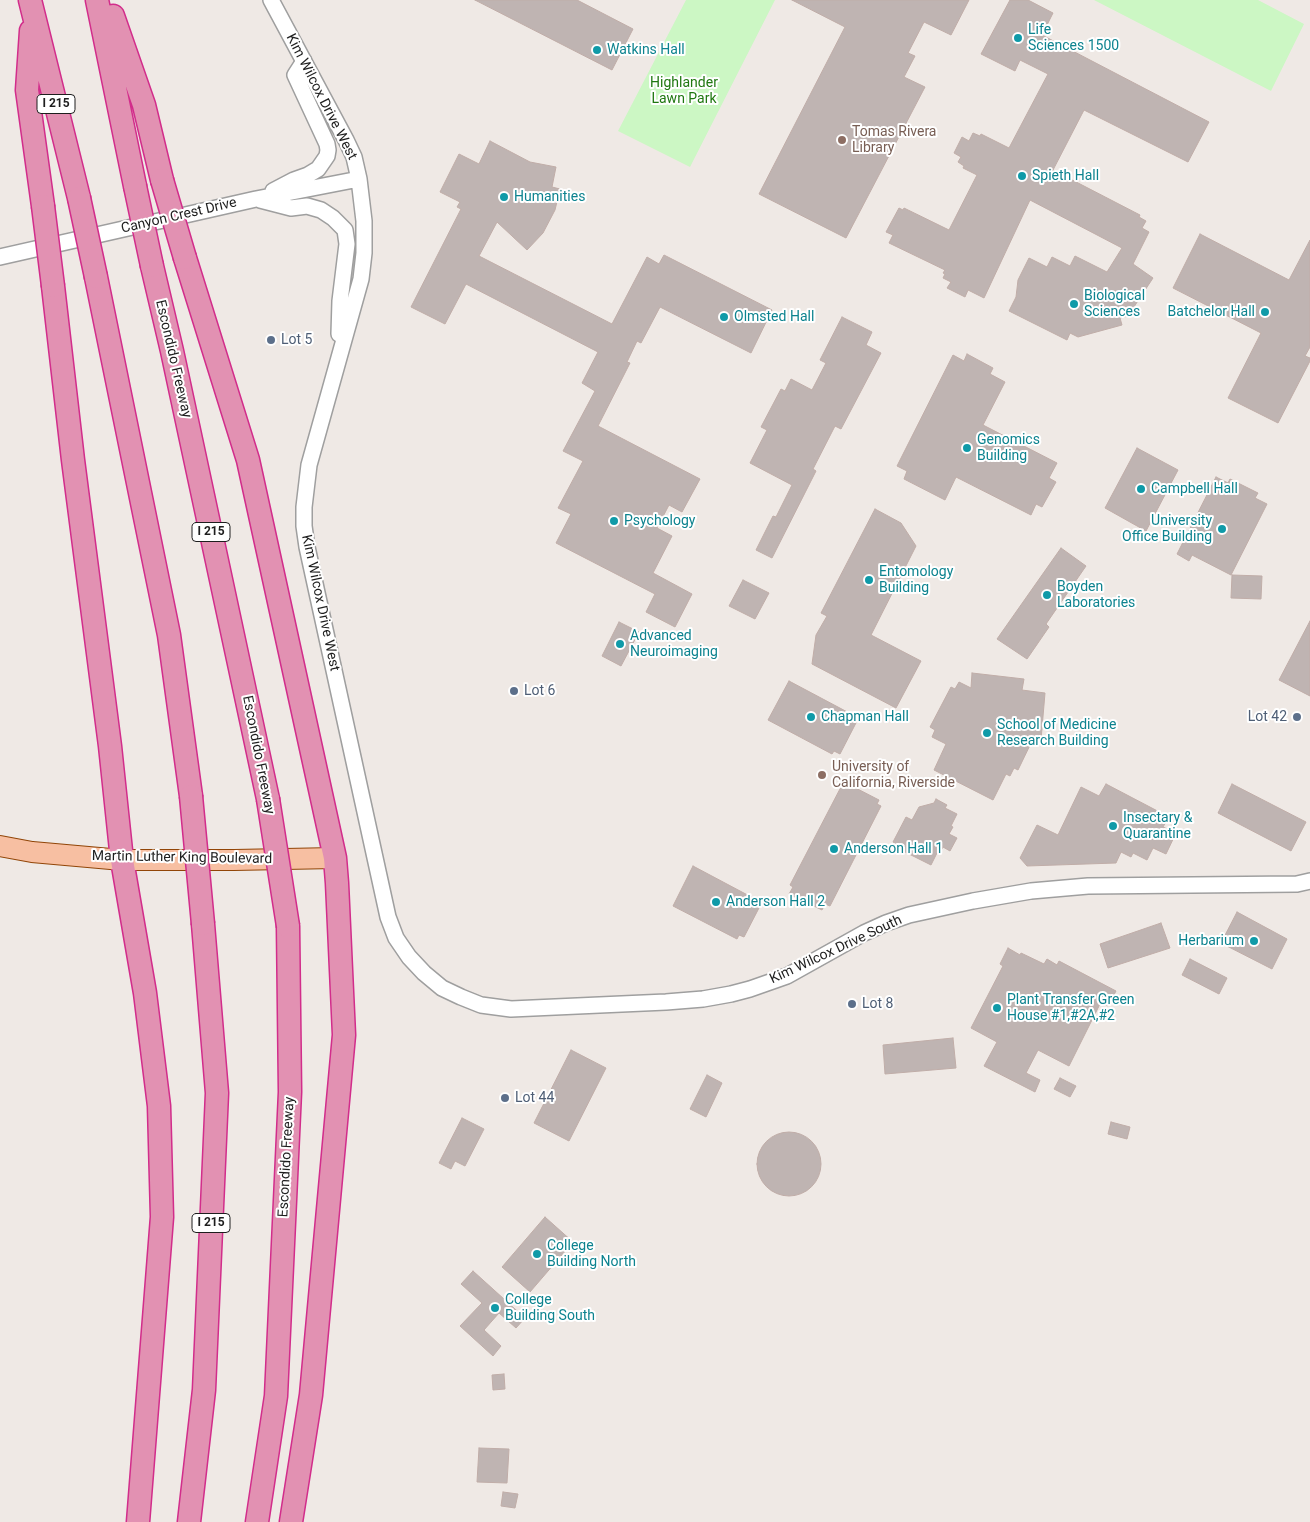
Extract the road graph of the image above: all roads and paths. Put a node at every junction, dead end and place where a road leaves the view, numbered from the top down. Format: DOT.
graph roads {
  1 [pos="97,0"];
  2 [pos="107,0"];
  3 [pos="270,0"];
  4 [pos="31,5"];
  5 [pos="304,61"];
  6 [pos="359,180"];
  7 [pos="256,199"];
  8 [pos="0,257"];
  9 [pos="339,358"];
  10 [pos="0,846"];
  11 [pos="335,858"];
  12 [pos="122,860"];
  13 [pos="1310,881"];
  14 [pos="481,1004"];
  15 [pos="138,1522"];
  16 [pos="189,1522"];
  17 [pos="257,1522"];
  18 [pos="291,1522"];
  1 -- 17 [label="highway, Escondido Freeway / I 215, bridge"];
  2 -- 11 [label="highway, bridge"];
  3 -- 5 [label="street, Kim Wilcox Drive West"];
  4 -- 12 [label="highway, bridge"];
  4 -- 16 [label="highway, I 215, bridge"];
  5 -- 6 [label="street, Kim Wilcox Drive West"];
  5 -- 7 [label="street"];
  6 -- 7 [label="street, Canyon Crest Drive"];
  6 -- 9 [label="street, Kim Wilcox Drive West"];
  7 -- 8 [label="street, Canyon Crest Drive"];
  7 -- 9 [label="street"];
  9 -- 14 [label="street, Kim Wilcox Drive West"];
  10 -- 12 [label="main road, Martin Luther King Boulevard"];
  11 -- 12 [label="main road, Martin Luther King Boulevard"];
  11 -- 18 [label="highway"];
  12 -- 15 [label="highway"];
  13 -- 14 [label="street, Kim Wilcox Drive South"];
}
